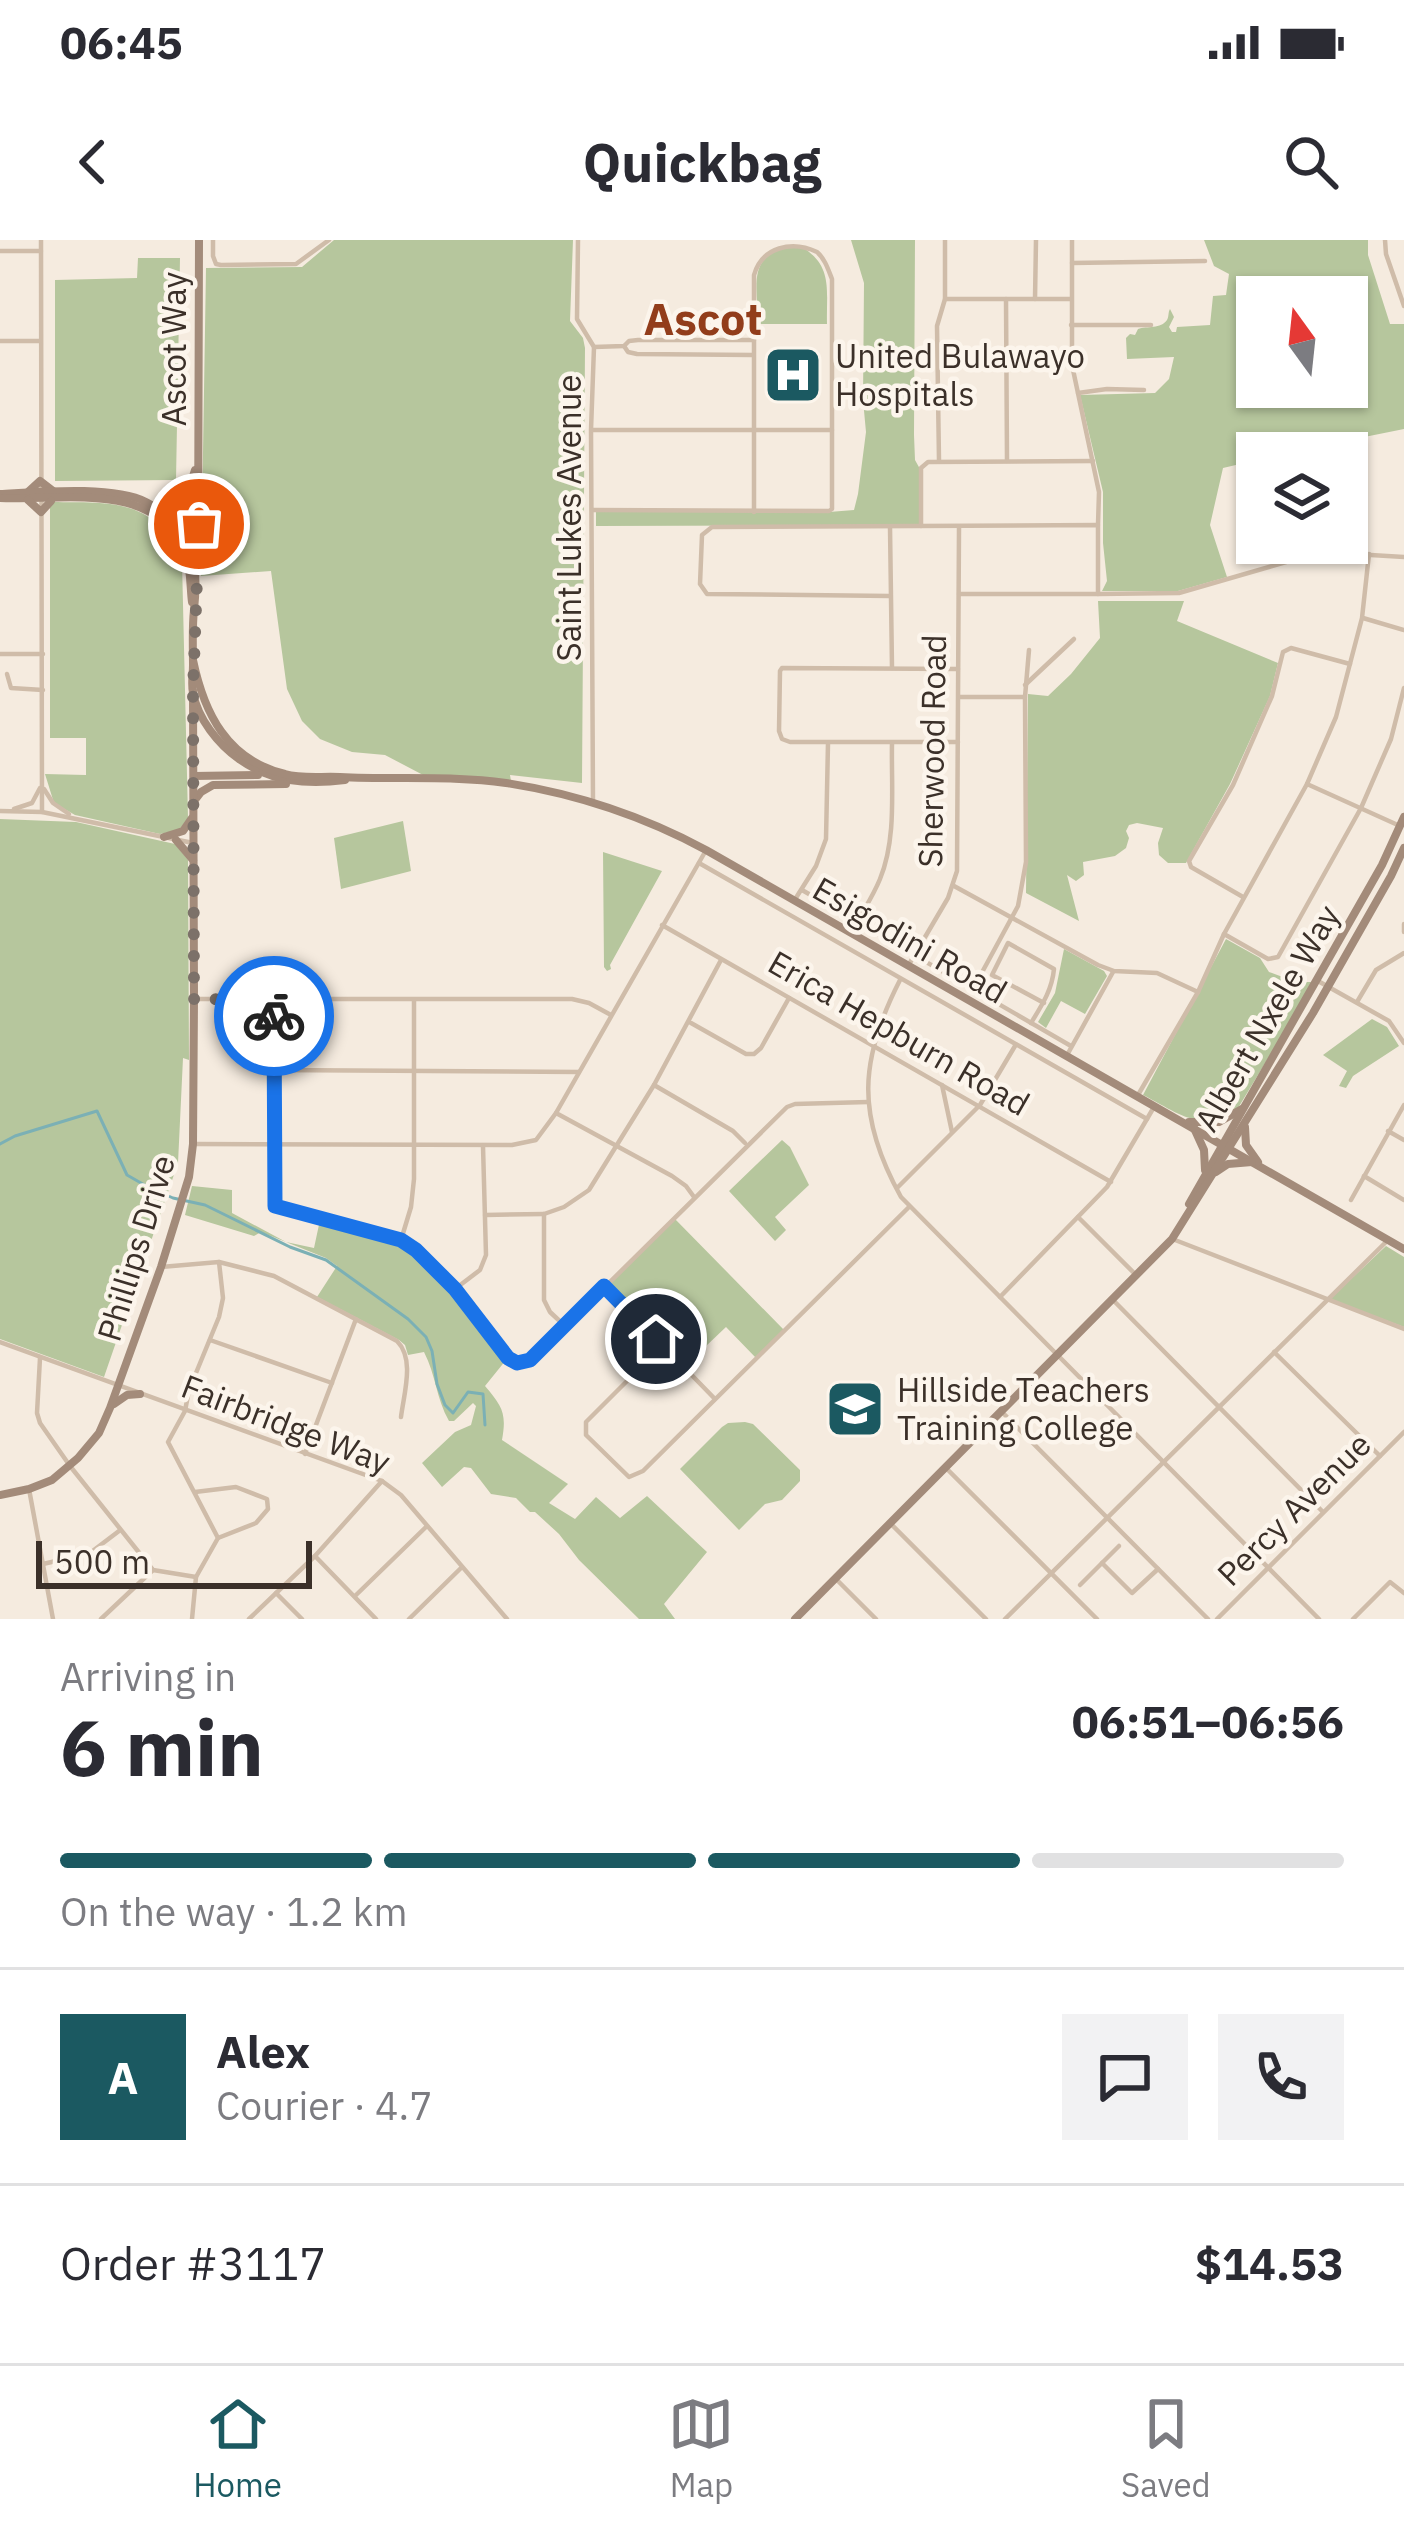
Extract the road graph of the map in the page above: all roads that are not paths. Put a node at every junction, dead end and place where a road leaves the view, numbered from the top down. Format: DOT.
graph roads {
  1 [pos="41,240"];
  2 [pos="199,240"];
  3 [pos="213,240"];
  4 [pos="329,240"];
  5 [pos="578,240"];
  6 [pos="792,240"];
  7 [pos="945,240"];
  8 [pos="1036,240"];
  9 [pos="1072,240"];
  10 [pos="1385,240"];
  11 [pos="0,251"];
  12 [pos="41,251"];
  13 [pos="1205,261"];
  14 [pos="1072,263"];
  15 [pos="1006,298"];
  16 [pos="1035,298"];
  17 [pos="1071,298"];
  18 [pos="945,299"];
  19 [pos="1404,306"];
  20 [pos="1071,325"];
  21 [pos="1151,325"];
  22 [pos="754,340"];
  23 [pos="0,341"];
  24 [pos="40,341"];
  25 [pos="624,346"];
  26 [pos="594,347"];
  27 [pos="754,355"];
  28 [pos="1144,390"];
  29 [pos="1078,393"];
  30 [pos="755,429"];
  31 [pos="591,430"];
  32 [pos="832,430"];
  33 [pos="1006,461"];
  34 [pos="1093,461"];
  35 [pos="939,462"];
  36 [pos="40,481"];
  37 [pos="193,492"];
  38 [pos="0,496"];
  39 [pos="27,496"];
  40 [pos="40,496"];
  41 [pos="54,496"];
  42 [pos="148,507"];
  43 [pos="592,510"];
  44 [pos="41,512"];
  45 [pos="754,512"];
  46 [pos="178,525"];
  47 [pos="1098,525"];
  48 [pos="921,526"];
  49 [pos="959,526"];
  50 [pos="890,527"];
  51 [pos="1370,554"];
  52 [pos="1404,557"];
  53 [pos="188,560"];
  54 [pos="197,572"];
  55 [pos="1099,594"];
  56 [pos="959,595"];
  57 [pos="890,596"];
  58 [pos="194,609"];
  59 [pos="1362,618"];
  60 [pos="1404,630"];
  61 [pos="1073,639"];
  62 [pos="1029,650"];
  63 [pos="0,654"];
  64 [pos="43,654"];
  65 [pos="193,660"];
  66 [pos="1350,664"];
  67 [pos="892,668"];
  68 [pos="958,669"];
  69 [pos="7,674"];
  70 [pos="1025,685"];
  71 [pos="1404,688"];
  72 [pos="43,690"];
  73 [pos="193,691"];
  74 [pos="958,697"];
  75 [pos="1025,697"];
  76 [pos="828,742"];
  77 [pos="958,742"];
  78 [pos="892,743"];
  79 [pos="284,774"];
  80 [pos="267,775"];
  81 [pos="194,776"];
  82 [pos="358,778"];
  83 [pos="324,783"];
  84 [pos="41,784"];
  85 [pos="1307,784"];
  86 [pos="592,802"];
  87 [pos="193,804"];
  88 [pos="1361,808"];
  89 [pos="0,811"];
  90 [pos="9,811"];
  91 [pos="42,812"];
  92 [pos="193,817"];
  93 [pos="76,818"];
  94 [pos="1402,822"];
  95 [pos="164,837"];
  96 [pos="176,840"];
  97 [pos="193,843"];
  98 [pos="1404,848"];
  99 [pos="706,850"];
  100 [pos="193,862"];
  101 [pos="699,863"];
  102 [pos="954,885"];
  103 [pos="802,890"];
  104 [pos="1244,898"];
  105 [pos="794,901"];
  106 [pos="1014,916"];
  107 [pos="857,922"];
  108 [pos="662,926"];
  109 [pos="1224,934"];
  110 [pos="1404,953"];
  111 [pos="915,955"];
  112 [pos="722,959"];
  113 [pos="908,966"];
  114 [pos="1114,970"];
  115 [pos="900,980"];
  116 [pos="1317,980"];
  117 [pos="1328,986"];
  118 [pos="973,989"];
  119 [pos="1198,992"];
  120 [pos="789,998"];
  121 [pos="194,999"];
  122 [pos="274,1000"];
  123 [pos="414,1001"];
  124 [pos="1357,1001"];
  125 [pos="1043,1003"];
  126 [pos="611,1015"];
  127 [pos="689,1022"];
  128 [pos="1031,1023"];
  129 [pos="1403,1039"];
  130 [pos="1016,1045"];
  131 [pos="1071,1046"];
  132 [pos="872,1047"];
  133 [pos="1066,1057"];
  134 [pos="274,1070"];
  135 [pos="412,1070"];
  136 [pos="579,1072"];
  137 [pos="654,1085"];
  138 [pos="942,1085"];
  139 [pos="1137,1097"];
  140 [pos="868,1102"];
  141 [pos="1248,1103"];
  142 [pos="1404,1105"];
  143 [pos="980,1106"];
  144 [pos="1154,1107"];
  145 [pos="556,1113"];
  146 [pos="1147,1119"];
  147 [pos="1246,1120"];
  148 [pos="1181,1122"];
  149 [pos="1194,1129"];
  150 [pos="1388,1132"];
  151 [pos="952,1133"];
  152 [pos="1404,1140"];
  153 [pos="273,1143"];
  154 [pos="193,1144"];
  155 [pos="415,1144"];
  156 [pos="747,1144"];
  157 [pos="619,1145"];
  158 [pos="483,1146"];
  159 [pos="1226,1146"];
  160 [pos="1257,1164"];
  161 [pos="1208,1176"];
  162 [pos="1364,1176"];
  163 [pos="1111,1182"];
  164 [pos="897,1188"];
  165 [pos="694,1197"];
  166 [pos="1351,1200"];
  167 [pos="1404,1200"];
  168 [pos="909,1207"];
  169 [pos="544,1214"];
  170 [pos="485,1215"];
  171 [pos="1078,1217"];
  172 [pos="1170,1239"];
  173 [pos="401,1240"];
  174 [pos="1388,1240"];
  175 [pos="1404,1249"];
  176 [pos="219,1262"];
  177 [pos="161,1267"];
  178 [pos="1137,1276"];
  179 [pos="604,1286"];
  180 [pos="455,1289"];
  181 [pos="999,1297"];
  182 [pos="1113,1300"];
  183 [pos="1326,1300"];
  184 [pos="356,1319"];
  185 [pos="566,1326"];
  186 [pos="1404,1329"];
  187 [pos="210,1340"];
  188 [pos="0,1342"];
  189 [pos="662,1346"];
  190 [pos="1274,1352"];
  191 [pos="1056,1355"];
  192 [pos="40,1357"];
  193 [pos="332,1383"];
  194 [pos="117,1386"];
  195 [pos="140,1394"];
  196 [pos="716,1399"];
  197 [pos="1219,1406"];
  198 [pos="110,1408"];
  199 [pos="1001,1411"];
  200 [pos="185,1412"];
  201 [pos="401,1417"];
  202 [pos="1404,1432"];
  203 [pos="305,1454"];
  204 [pos="1380,1456"];
  205 [pos="1162,1462"];
  206 [pos="70,1466"];
  207 [pos="945,1467"];
  208 [pos="382,1481"];
  209 [pos="45,1484"];
  210 [pos="29,1489"];
  211 [pos="193,1493"];
  212 [pos="0,1495"];
  213 [pos="32,1503"];
  214 [pos="1323,1512"];
  215 [pos="1108,1517"];
  216 [pos="890,1523"];
  217 [pos="427,1526"];
  218 [pos="119,1530"];
  219 [pos="218,1538"];
  220 [pos="1118,1546"];
  221 [pos="314,1556"];
  222 [pos="1102,1563"];
  223 [pos="44,1564"];
  224 [pos="462,1567"];
  225 [pos="1268,1568"];
  226 [pos="1158,1569"];
  227 [pos="153,1570"];
  228 [pos="1051,1572"];
  229 [pos="196,1577"];
  230 [pos="835,1579"];
  231 [pos="1080,1585"];
  232 [pos="276,1592"];
  233 [pos="1404,1593"];
  234 [pos="355,1596"];
  235 [pos="502,1617"];
  236 [pos="53,1619"];
  237 [pos="101,1619"];
  238 [pos="192,1619"];
  239 [pos="249,1619"];
  240 [pos="302,1619"];
  241 [pos="376,1619"];
  242 [pos="409,1619"];
  243 [pos="795,1619"];
  244 [pos="876,1619"];
  245 [pos="986,1619"];
  246 [pos="1005,1619"];
  247 [pos="1097,1619"];
  248 [pos="1208,1619"];
  249 [pos="1217,1619"];
  250 [pos="1318,1619"];
  251 [pos="1353,1619"];
  1 -- 12 [label="street"];
  2 -- 37 [label="main road, Ascot Way"];
  3 -- 4 [label="street"];
  5 -- 26 [label="street, Saint Lukes Avenue"];
  6 -- 22 [label="street"];
  6 -- 32 [label="street"];
  7 -- 18 [label="street"];
  8 -- 16 [label="street"];
  9 -- 14 [label="street"];
  10 -- 19 [label="street"];
  11 -- 12 [label="street"];
  12 -- 24 [label="street"];
  13 -- 14 [label="street"];
  14 -- 17 [label="street"];
  15 -- 16 [label="street"];
  15 -- 18 [label="street"];
  15 -- 33 [label="street"];
  16 -- 17 [label="street"];
  17 -- 20 [label="street"];
  18 -- 35 [label="street"];
  20 -- 21 [label="street"];
  20 -- 29 [label="street"];
  22 -- 25 [label="street"];
  22 -- 27 [label="street"];
  23 -- 24 [label="street"];
  24 -- 36 [label="street"];
  25 -- 26 [label="street"];
  25 -- 27 [label="street"];
  26 -- 31 [label="street, Saint Lukes Avenue"];
  27 -- 30 [label="street"];
  28 -- 29 [label="street"];
  29 -- 34 [label="street"];
  30 -- 31 [label="street"];
  30 -- 32 [label="street"];
  30 -- 45 [label="street"];
  31 -- 43 [label="street, Saint Lukes Avenue"];
  32 -- 45 [label="street"];
  33 -- 34 [label="street"];
  33 -- 35 [label="street"];
  34 -- 47 [label="street"];
  35 -- 48 [label="street"];
  36 -- 39 [label="main road"];
  36 -- 40 [label="street"];
  36 -- 41 [label="main road"];
  37 -- 42 [label="main road"];
  37 -- 46 [label="main road"];
  37 -- 54 [label="main road, Ascot Way"];
  38 -- 39 [label="main road"];
  39 -- 40 [label="main road"];
  39 -- 44 [label="main road"];
  40 -- 41 [label="main road"];
  40 -- 44 [label="street"];
  41 -- 42 [label="main road"];
  41 -- 44 [label="main road"];
  42 -- 46 [label="main road"];
  42 -- 53 [label="main road"];
  43 -- 45 [label="street"];
  43 -- 86 [label="street, Saint Lukes Avenue"];
  44 -- 64 [label="street"];
  46 -- 53 [label="main road, Esigodini Road"];
  46 -- 54 [label="main road, Esigodini Road"];
  47 -- 49 [label="street"];
  47 -- 55 [label="street"];
  48 -- 49 [label="street"];
  48 -- 50 [label="street"];
  49 -- 56 [label="street, Sherwood Road"];
  50 -- 57 [label="street"];
  50 -- 57 [label="street"];
  51 -- 52 [label="street"];
  51 -- 55 [label="street"];
  51 -- 59 [label="street"];
  53 -- 58 [label="main road, Esigodini Road"];
  54 -- 58 [label="main road, Esigodini Road"];
  55 -- 56 [label="street"];
  56 -- 68 [label="street, Sherwood Road"];
  57 -- 67 [label="street"];
  58 -- 65 [label="main road, Esigodini Road"];
  59 -- 60 [label="street"];
  59 -- 66 [label="street"];
  61 -- 70 [label="street"];
  62 -- 70 [label="street"];
  63 -- 64 [label="street"];
  64 -- 72 [label="street"];
  65 -- 73 [label="main road, Esigodini Road"];
  65 -- 79 [label="main road, Esigodini Road"];
  66 -- 85 [label="street"];
  66 -- 104 [label="street"];
  67 -- 68 [label="street"];
  67 -- 76 [label="street"];
  68 -- 74 [label="street, Sherwood Road"];
  69 -- 72 [label="street"];
  70 -- 75 [label="street"];
  71 -- 88 [label="street"];
  72 -- 84 [label="street"];
  73 -- 80 [label="main road, Esigodini Road"];
  73 -- 81 [label="main road, Phillips Drive"];
  74 -- 75 [label="street"];
  74 -- 77 [label="street, Sherwood Road"];
  75 -- 106 [label="street"];
  76 -- 78 [label="street"];
  76 -- 103 [label="street"];
  77 -- 78 [label="street"];
  77 -- 102 [label="street, Sherwood Road"];
  78 -- 107 [label="street"];
  79 -- 80 [label="main road"];
  79 -- 82 [label="main road, Esigodini Road"];
  80 -- 81 [label="main road"];
  80 -- 83 [label="main road, Esigodini Road"];
  81 -- 87 [label="main road, Phillips Drive"];
  82 -- 83 [label="main road, Esigodini Road"];
  82 -- 86 [label="main road, Esigodini Road"];
  83 -- 87 [label="main road"];
  84 -- 90 [label="street"];
  84 -- 91 [label="street"];
  84 -- 93 [label="street"];
  85 -- 88 [label="street"];
  85 -- 104 [label="street"];
  86 -- 99 [label="main road, Esigodini Road"];
  87 -- 92 [label="main road, Phillips Drive"];
  88 -- 94 [label="street"];
  88 -- 109 [label="street"];
  89 -- 90 [label="street"];
  90 -- 91 [label="street"];
  91 -- 93 [label="street"];
  92 -- 95 [label="main road"];
  92 -- 97 [label="main road, Phillips Drive"];
  93 -- 95 [label="street"];
  94 -- 116 [label="main road, Albert Nxele Way"];
  95 -- 96 [label="street"];
  96 -- 97 [label="street"];
  96 -- 100 [label="main road"];
  97 -- 100 [label="main road, Phillips Drive"];
  98 -- 117 [label="main road, Albert Nxele Way"];
  99 -- 101 [label="street"];
  99 -- 105 [label="main road, Esigodini Road"];
  100 -- 121 [label="main road, Phillips Drive"];
  101 -- 108 [label="street"];
  101 -- 115 [label="street"];
  102 -- 106 [label="street"];
  102 -- 111 [label="street, Sherwood Road"];
  103 -- 105 [label="street"];
  103 -- 107 [label="street"];
  104 -- 109 [label="street"];
  105 -- 113 [label="main road, Esigodini Road"];
  106 -- 114 [label="street"];
  106 -- 118 [label="street"];
  107 -- 111 [label="street"];
  108 -- 112 [label="street, Erica Hepburn Road"];
  108 -- 126 [label="street"];
  109 -- 119 [label="street"];
  110 -- 124 [label="street"];
  111 -- 113 [label="street, Sherwood Road"];
  111 -- 118 [label="street"];
  112 -- 120 [label="street, Erica Hepburn Road"];
  112 -- 127 [label="street"];
  113 -- 133 [label="main road, Esigodini Road"];
  114 -- 119 [label="street"];
  114 -- 131 [label="street"];
  115 -- 130 [label="street"];
  115 -- 132 [label="street"];
  116 -- 117 [label="street"];
  116 -- 141 [label="main road, Albert Nxele Way"];
  117 -- 124 [label="street"];
  117 -- 147 [label="main road, Albert Nxele Way"];
  118 -- 128 [label="street"];
  119 -- 139 [label="street"];
  120 -- 127 [label="street"];
  120 -- 132 [label="street, Erica Hepburn Road"];
  121 -- 122 [label="street"];
  121 -- 154 [label="main road, Phillips Drive"];
  122 -- 123 [label="street"];
  122 -- 134 [label="street"];
  123 -- 126 [label="street"];
  123 -- 135 [label="street"];
  124 -- 129 [label="street"];
  125 -- 125 [label="street"];
  125 -- 128 [label="street"];
  126 -- 136 [label="street"];
  127 -- 137 [label="street"];
  128 -- 131 [label="street"];
  130 -- 143 [label="street"];
  130 -- 146 [label="street"];
  131 -- 133 [label="street"];
  132 -- 138 [label="street, Erica Hepburn Road"];
  132 -- 140 [label="street"];
  133 -- 139 [label="main road, Esigodini Road"];
  134 -- 135 [label="street"];
  134 -- 153 [label="street"];
  135 -- 136 [label="street"];
  135 -- 155 [label="street"];
  136 -- 145 [label="street"];
  137 -- 156 [label="street"];
  137 -- 157 [label="street"];
  138 -- 143 [label="street, Erica Hepburn Road"];
  138 -- 151 [label="street"];
  139 -- 144 [label="main road, Esigodini Road"];
  140 -- 156 [label="street"];
  140 -- 164 [label="street"];
  141 -- 148 [label="main road"];
  141 -- 159 [label="main road, Albert Nxele Way"];
  142 -- 150 [label="street"];
  143 -- 151 [label="street"];
  143 -- 163 [label="street, Erica Hepburn Road"];
  144 -- 146 [label="street"];
  144 -- 148 [label="main road, Esigodini Road"];
  145 -- 157 [label="street"];
  145 -- 158 [label="street"];
  146 -- 163 [label="street"];
  147 -- 159 [label="main road, Albert Nxele Way"];
  147 -- 160 [label="main road"];
  148 -- 149 [label="main road, Esigodini Road"];
  149 -- 159 [label="main road, Esigodini Road"];
  149 -- 161 [label="main road"];
  150 -- 152 [label="street"];
  150 -- 162 [label="street"];
  151 -- 164 [label="street"];
  153 -- 154 [label="street"];
  153 -- 155 [label="street"];
  153 -- 173 [label="street"];
  154 -- 177 [label="main road, Phillips Drive"];
  155 -- 158 [label="street"];
  155 -- 173 [label="street"];
  156 -- 165 [label="street"];
  157 -- 165 [label="street"];
  157 -- 169 [label="street"];
  158 -- 170 [label="street"];
  159 -- 160 [label="main road, Esigodini Road"];
  159 -- 161 [label="main road, Albert Nxele Way"];
  160 -- 161 [label="main road"];
  160 -- 174 [label="main road, Esigodini Road"];
  161 -- 172 [label="main road, Albert Nxele Way"];
  162 -- 166 [label="street"];
  162 -- 167 [label="street"];
  163 -- 171 [label="street"];
  164 -- 168 [label="street"];
  165 -- 179 [label="street"];
  168 -- 181 [label="street"];
  168 -- 196 [label="street"];
  169 -- 170 [label="street"];
  169 -- 185 [label="street"];
  170 -- 180 [label="street"];
  171 -- 178 [label="street"];
  171 -- 181 [label="street"];
  172 -- 178 [label="main road, Albert Nxele Way"];
  172 -- 183 [label="street"];
  173 -- 180 [label="street"];
  174 -- 175 [label="main road, Esigodini Road"];
  174 -- 183 [label="street"];
  176 -- 177 [label="street"];
  176 -- 184 [label="street"];
  176 -- 187 [label="street"];
  177 -- 194 [label="main road, Phillips Drive"];
  178 -- 182 [label="main road, Albert Nxele Way"];
  179 -- 185 [label="street"];
  179 -- 189 [label="street"];
  180 -- 185 [label="street"];
  181 -- 191 [label="street"];
  182 -- 191 [label="main road, Albert Nxele Way"];
  182 -- 197 [label="street"];
  183 -- 186 [label="street"];
  183 -- 190 [label="street"];
  184 -- 193 [label="street"];
  184 -- 201 [label="street"];
  187 -- 193 [label="street"];
  187 -- 200 [label="street"];
  188 -- 192 [label="street, Fairbridge Way"];
  189 -- 196 [label="street"];
  189 -- 196 [label="street"];
  190 -- 197 [label="street"];
  190 -- 204 [label="street"];
  191 -- 199 [label="main road, Albert Nxele Way"];
  191 -- 205 [label="street"];
  192 -- 194 [label="street, Fairbridge Way"];
  192 -- 206 [label="street"];
  193 -- 203 [label="street"];
  194 -- 195 [label="street, Fairbridge Way"];
  194 -- 198 [label="main road, Phillips Drive"];
  195 -- 198 [label="main road"];
  195 -- 200 [label="street, Fairbridge Way"];
  197 -- 205 [label="street"];
  197 -- 214 [label="street"];
  198 -- 206 [label="main road, Phillips Drive"];
  199 -- 207 [label="main road, Albert Nxele Way"];
  199 -- 215 [label="street"];
  200 -- 203 [label="street, Fairbridge Way"];
  200 -- 211 [label="street"];
  202 -- 204 [label="street, Percy Avenue"];
  203 -- 208 [label="street, Fairbridge Way"];
  204 -- 214 [label="street, Percy Avenue"];
  205 -- 215 [label="street"];
  205 -- 225 [label="street"];
  206 -- 209 [label="main road, Phillips Drive"];
  206 -- 218 [label="street"];
  207 -- 216 [label="main road, Albert Nxele Way"];
  207 -- 228 [label="street"];
  208 -- 217 [label="street, Fairbridge Way"];
  208 -- 221 [label="street"];
  209 -- 210 [label="main road, Phillips Drive"];
  209 -- 213 [label="street"];
  210 -- 212 [label="main road, Phillips Drive"];
  210 -- 213 [label="street"];
  211 -- 219 [label="street"];
  211 -- 219 [label="street"];
  213 -- 223 [label="street"];
  214 -- 225 [label="street, Percy Avenue"];
  215 -- 226 [label="street"];
  215 -- 228 [label="street"];
  216 -- 230 [label="main road, Albert Nxele Way"];
  216 -- 245 [label="street"];
  217 -- 224 [label="street, Fairbridge Way"];
  217 -- 234 [label="street"];
  218 -- 223 [label="street"];
  218 -- 227 [label="street"];
  219 -- 229 [label="street"];
  220 -- 222 [label="street"];
  221 -- 232 [label="street"];
  221 -- 234 [label="street"];
  222 -- 226 [label="street"];
  222 -- 231 [label="street"];
  223 -- 236 [label="street"];
  224 -- 235 [label="street, Fairbridge Way"];
  224 -- 242 [label="street"];
  225 -- 249 [label="street, Percy Avenue"];
  225 -- 250 [label="street"];
  226 -- 248 [label="street"];
  227 -- 229 [label="street"];
  227 -- 237 [label="street"];
  228 -- 246 [label="street"];
  228 -- 247 [label="street"];
  229 -- 238 [label="street"];
  230 -- 243 [label="main road, Albert Nxele Way"];
  230 -- 244 [label="street"];
  232 -- 239 [label="street"];
  232 -- 240 [label="street"];
  233 -- 251 [label="street"];
  234 -- 241 [label="street"];
}
